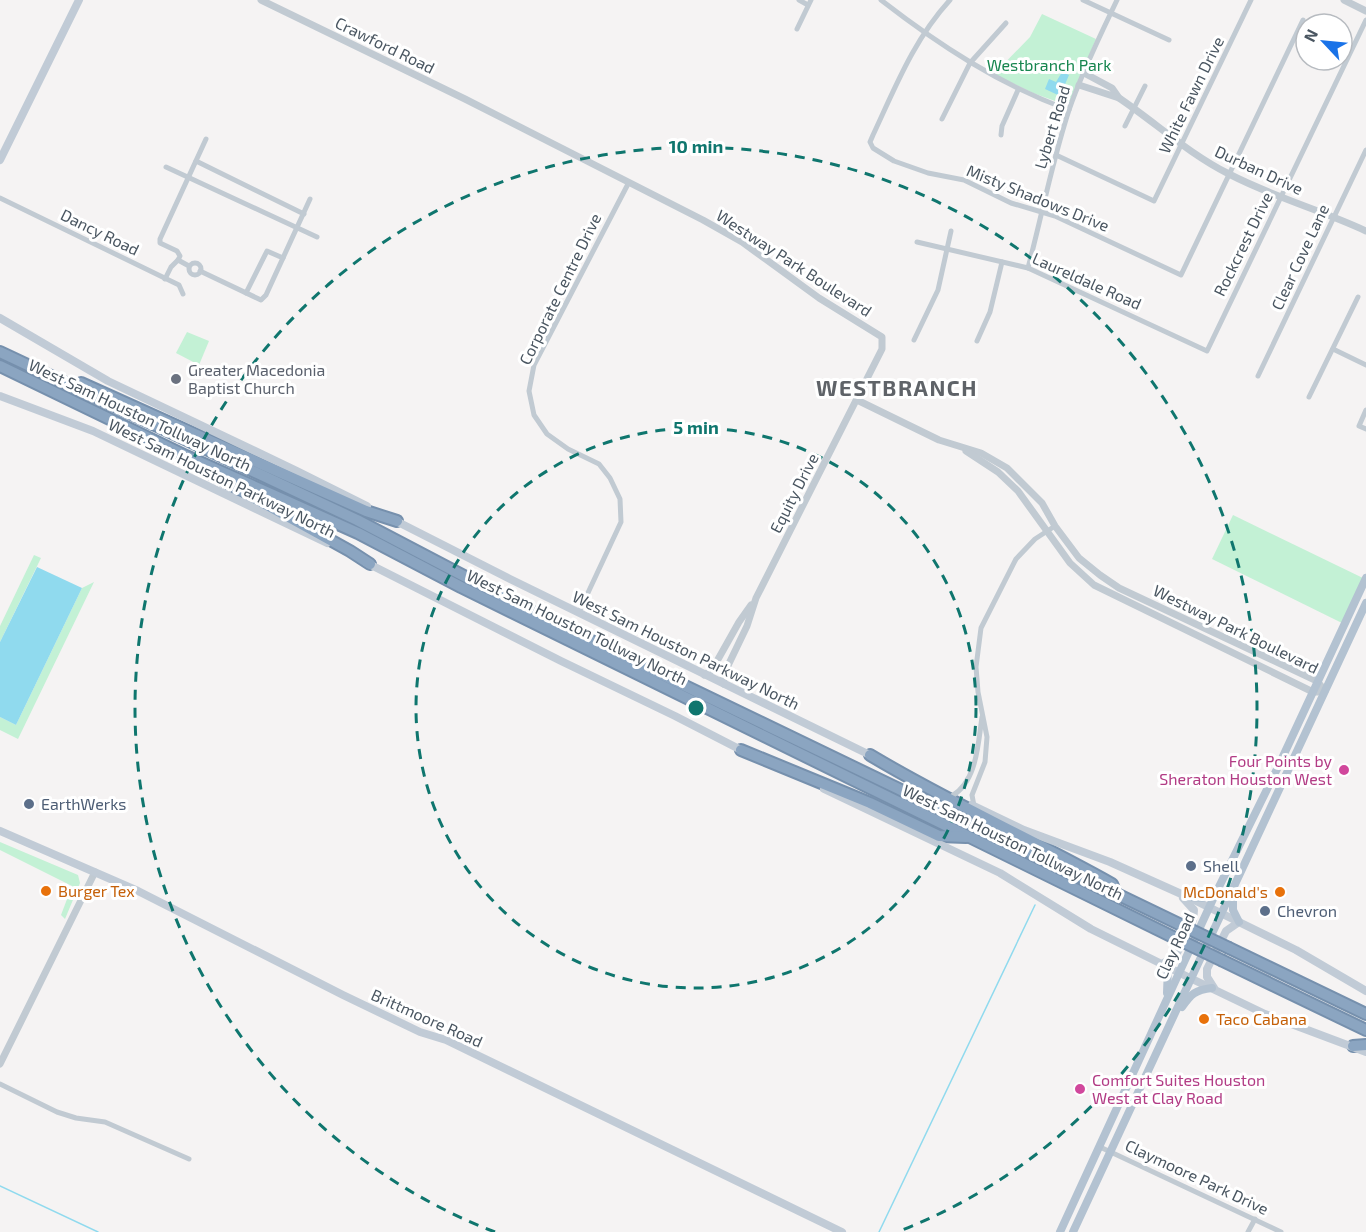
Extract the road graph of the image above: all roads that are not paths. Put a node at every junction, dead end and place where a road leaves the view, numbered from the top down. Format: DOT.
graph roads {
  1 [pos="79,0"];
  2 [pos="261,0"];
  3 [pos="799,0"];
  4 [pos="881,0"];
  5 [pos="950,0"];
  6 [pos="1083,0"];
  7 [pos="1117,0"];
  8 [pos="1251,0"];
  9 [pos="1344,0"];
  10 [pos="810,3"];
  11 [pos="1366,11"];
  12 [pos="1111,13"];
  13 [pos="1366,20"];
  14 [pos="1006,23"];
  15 [pos="797,29"];
  16 [pos="925,31"];
  17 [pos="1294,39"];
  18 [pos="1169,40"];
  19 [pos="970,63"];
  20 [pos="1084,73"];
  21 [pos="1079,85"];
  22 [pos="1145,86"];
  23 [pos="1018,90"];
  24 [pos="1119,98"];
  25 [pos="465,99"];
  26 [pos="1134,108"];
  27 [pos="1069,110"];
  28 [pos="942,119"];
  29 [pos="1125,126"];
  30 [pos="1001,135"];
  31 [pos="206,139"];
  32 [pos="1181,145"];
  33 [pos="1366,150"];
  34 [pos="1056,155"];
  35 [pos="0,160"];
  36 [pos="196,161"];
  37 [pos="166,167"];
  38 [pos="1229,174"];
  39 [pos="188,177"];
  40 [pos="628,184"];
  41 [pos="1281,197"];
  42 [pos="0,198"];
  43 [pos="310,200"];
  44 [pos="1042,213"];
  45 [pos="304,214"];
  46 [pos="1334,216"];
  47 [pos="297,228"];
  48 [pos="951,231"];
  49 [pos="1366,231"];
  50 [pos="316,237"];
  51 [pos="917,242"];
  52 [pos="947,249"];
  53 [pos="283,258"];
  54 [pos="178,261"];
  55 [pos="1002,262"];
  56 [pos="1028,268"];
  57 [pos="165,279"];
  58 [pos="246,293"];
  59 [pos="183,294"];
  60 [pos="1358,297"];
  61 [pos="0,318"];
  62 [pos="914,340"];
  63 [pos="976,341"];
  64 [pos="1333,349"];
  65 [pos="1207,351"];
  66 [pos="0,352"];
  67 [pos="1366,365"];
  68 [pos="0,366"];
  69 [pos="1258,376"];
  70 [pos="69,385"];
  71 [pos="0,396"];
  72 [pos="1309,397"];
  73 [pos="857,400"];
  74 [pos="1366,410"];
  75 [pos="1366,429"];
  76 [pos="958,447"];
  77 [pos="186,456"];
  78 [pos="397,521"];
  79 [pos="1055,526"];
  80 [pos="1046,530"];
  81 [pos="370,564"];
  82 [pos="1366,578"];
  83 [pos="756,598"];
  84 [pos="1366,603"];
  85 [pos="579,612"];
  86 [pos="705,675"];
  87 [pos="1317,681"];
  88 [pos="724,684"];
  89 [pos="1324,691"];
  90 [pos="1312,692"];
  91 [pos="982,713"];
  92 [pos="741,750"];
  93 [pos="870,755"];
  94 [pos="1278,767"];
  95 [pos="1287,772"];
  96 [pos="952,796"];
  97 [pos="974,806"];
  98 [pos="0,831"];
  99 [pos="1245,836"];
  100 [pos="969,837"];
  101 [pos="1255,840"];
  102 [pos="95,872"];
  103 [pos="1234,886"];
  104 [pos="1217,892"];
  105 [pos="1178,893"];
  106 [pos="1116,894"];
  107 [pos="1188,897"];
  108 [pos="1209,907"];
  109 [pos="1222,914"];
  110 [pos="1239,922"];
  111 [pos="1165,966"];
  112 [pos="1179,973"];
  113 [pos="1190,978"];
  114 [pos="1214,989"];
  115 [pos="1366,991"];
  116 [pos="1163,1007"];
  117 [pos="1366,1014"];
  118 [pos="1171,1022"];
  119 [pos="1366,1030"];
  120 [pos="1366,1045"];
  121 [pos="1353,1046"];
  122 [pos="1366,1052"];
  123 [pos="0,1064"];
  124 [pos="1138,1066"];
  125 [pos="1149,1071"];
  126 [pos="0,1084"];
  127 [pos="1100,1147"];
  128 [pos="1111,1152"];
  129 [pos="189,1159"];
  130 [pos="1254,1219"];
  131 [pos="842,1232"];
  132 [pos="1060,1232"];
  133 [pos="1073,1232"];
  134 [pos="1248,1232"];
  135 [pos="1281,1232"];
  1 -- 35 [label="main road"];
  2 -- 25 [label="street, Crawford Road"];
  3 -- 10 [label="street"];
  4 -- 16 [label="street"];
  5 -- 16 [label="street"];
  6 -- 12 [label="street"];
  7 -- 12 [label="street, Lybert Road"];
  8 -- 32 [label="street, White Fawn Drive"];
  9 -- 11 [label="street"];
  10 -- 15 [label="street"];
  12 -- 18 [label="street"];
  12 -- 20 [label="street, Lybert Road"];
  13 -- 41 [label="street, Rockcrest Drive"];
  14 -- 19 [label="street"];
  16 -- 19 [label="street"];
  16 -- 44 [label="street, Misty Shadows Drive"];
  17 -- 38 [label="street"];
  19 -- 23 [label="street"];
  19 -- 28 [label="street"];
  20 -- 21 [label="street, Lybert Road"];
  20 -- 24 [label="street, Durban Drive"];
  21 -- 24 [label="street, Durban Drive"];
  21 -- 27 [label="street, Lybert Road"];
  22 -- 26 [label="street"];
  23 -- 27 [label="street"];
  23 -- 30 [label="street"];
  24 -- 26 [label="street, Durban Drive"];
  25 -- 40 [label="street, Westway Park Boulevard"];
  26 -- 29 [label="street"];
  26 -- 32 [label="street, Durban Drive"];
  27 -- 34 [label="street, Lybert Road"];
  31 -- 36 [label="street"];
  32 -- 34 [label="street, White Fawn Drive"];
  32 -- 38 [label="street, Durban Drive"];
  33 -- 46 [label="street, Clear Cove Lane"];
  34 -- 44 [label="street, Lybert Road"];
  36 -- 39 [label="street"];
  36 -- 45 [label="street"];
  37 -- 39 [label="street"];
  38 -- 41 [label="street, Durban Drive"];
  38 -- 44 [label="street, Misty Shadows Drive"];
  39 -- 47 [label="street"];
  39 -- 54 [label="street"];
  40 -- 73 [label="street, Westway Park Boulevard"];
  40 -- 85 [label="street, Corporate Centre Drive"];
  41 -- 46 [label="street, Durban Drive"];
  41 -- 65 [label="street, Rockcrest Drive"];
  42 -- 57 [label="street, Dancy Road"];
  43 -- 45 [label="street"];
  44 -- 56 [label="street, Lybert Road"];
  45 -- 47 [label="street"];
  46 -- 49 [label="street, Durban Drive"];
  46 -- 69 [label="street, Clear Cove Lane"];
  47 -- 50 [label="street"];
  47 -- 53 [label="street"];
  48 -- 52 [label="street"];
  51 -- 52 [label="street, Laureldale Road"];
  52 -- 55 [label="street, Laureldale Road"];
  52 -- 62 [label="street"];
  53 -- 58 [label="street"];
  53 -- 58 [label="street"];
  54 -- 57 [label="street"];
  54 -- 58 [label="street"];
  55 -- 56 [label="street, Laureldale Road"];
  55 -- 63 [label="street"];
  56 -- 65 [label="street, Laureldale Road"];
  57 -- 59 [label="street, Dancy Road"];
  60 -- 64 [label="street"];
  61 -- 78 [label="main road, West Sam Houston Parkway North"];
  64 -- 67 [label="street"];
  64 -- 72 [label="street"];
  66 -- 70 [label="highway, West Sam Houston Tollway North"];
  68 -- 77 [label="highway, West Sam Houston Tollway North"];
  70 -- 78 [label="highway"];
  70 -- 106 [label="highway, West Sam Houston Tollway North"];
  71 -- 81 [label="main road, West Sam Houston Parkway North"];
  73 -- 76 [label="street, Westway Park Boulevard"];
  73 -- 83 [label="street, Equity Drive"];
  74 -- 75 [label="street"];
  76 -- 79 [label="street, Westway Park Boulevard"];
  76 -- 80 [label="street, Westway Park Boulevard"];
  77 -- 81 [label="highway"];
  77 -- 100 [label="highway, West Sam Houston Tollway North"];
  78 -- 85 [label="main road, West Sam Houston Parkway North"];
  79 -- 80 [label="street"];
  79 -- 87 [label="street, Westway Park Boulevard"];
  80 -- 90 [label="street, Westway Park Boulevard"];
  80 -- 91 [label="street"];
  81 -- 92 [label="main road, West Sam Houston Parkway North"];
  82 -- 87 [label="main road, Clay Road"];
  83 -- 86 [label="street, Equity Drive"];
  83 -- 88 [label="street, Equity Drive"];
  84 -- 89 [label="main road, Clay Road"];
  85 -- 86 [label="main road, West Sam Houston Parkway North"];
  86 -- 88 [label="main road, West Sam Houston Parkway North"];
  87 -- 89 [label="street, Westway Park Boulevard"];
  87 -- 90 [label="main road, Clay Road"];
  88 -- 93 [label="main road, West Sam Houston Parkway North"];
  89 -- 90 [label="street, Westway Park Boulevard"];
  89 -- 95 [label="main road, Clay Road"];
  90 -- 94 [label="main road, Clay Road"];
  91 -- 96 [label="street"];
  91 -- 97 [label="street"];
  92 -- 100 [label="highway"];
  92 -- 111 [label="main road, West Sam Houston Parkway North"];
  93 -- 96 [label="main road, West Sam Houston Parkway North"];
  93 -- 106 [label="highway"];
  94 -- 95 [label="main road"];
  94 -- 99 [label="main road, Clay Road"];
  95 -- 101 [label="main road, Clay Road"];
  96 -- 97 [label="main road, West Sam Houston Parkway North"];
  97 -- 105 [label="main road, West Sam Houston Parkway North"];
  98 -- 102 [label="main road, Brittmoore Road"];
  99 -- 101 [label="main road"];
  99 -- 104 [label="main road, Clay Road"];
  100 -- 119 [label="highway, West Sam Houston Tollway North, bridge"];
  101 -- 103 [label="main road, Clay Road"];
  102 -- 123 [label="street"];
  102 -- 131 [label="main road, Brittmoore Road"];
  103 -- 109 [label="main road, Clay Road"];
  103 -- 110 [label="main road"];
  104 -- 107 [label="main road"];
  104 -- 108 [label="main road, Clay Road"];
  105 -- 107 [label="main road, West Sam Houston Parkway North"];
  105 -- 111 [label="main road"];
  106 -- 117 [label="highway, West Sam Houston Tollway North, bridge"];
  107 -- 108 [label="main road, West Sam Houston Parkway North"];
  108 -- 109 [label="main road, West Sam Houston Parkway North"];
  108 -- 112 [label="main road, Clay Road"];
  109 -- 110 [label="main road, West Sam Houston Parkway North"];
  109 -- 113 [label="main road, Clay Road"];
  110 -- 114 [label="main road"];
  110 -- 115 [label="main road, West Sam Houston Parkway North"];
  111 -- 112 [label="main road, West Sam Houston Parkway North"];
  111 -- 116 [label="main road"];
  112 -- 113 [label="main road, West Sam Houston Parkway North"];
  112 -- 116 [label="main road, Clay Road"];
  113 -- 114 [label="main road, West Sam Houston Parkway North"];
  113 -- 118 [label="main road, Clay Road"];
  114 -- 118 [label="main road"];
  114 -- 121 [label="main road, West Sam Houston Parkway North"];
  116 -- 124 [label="main road, Clay Road"];
  118 -- 125 [label="main road, Clay Road"];
  120 -- 121 [label="highway"];
  121 -- 122 [label="main road, West Sam Houston Parkway North"];
  124 -- 125 [label="main road"];
  124 -- 127 [label="main road, Clay Road"];
  125 -- 128 [label="main road, Clay Road"];
  126 -- 129 [label="street"];
  127 -- 128 [label="street, Claymoore Park Drive"];
  127 -- 132 [label="main road, Clay Road"];
  128 -- 130 [label="street, Claymoore Park Drive"];
  128 -- 133 [label="main road, Clay Road"];
  130 -- 134 [label="street"];
  130 -- 135 [label="street, Claymoore Park Drive"];
}
